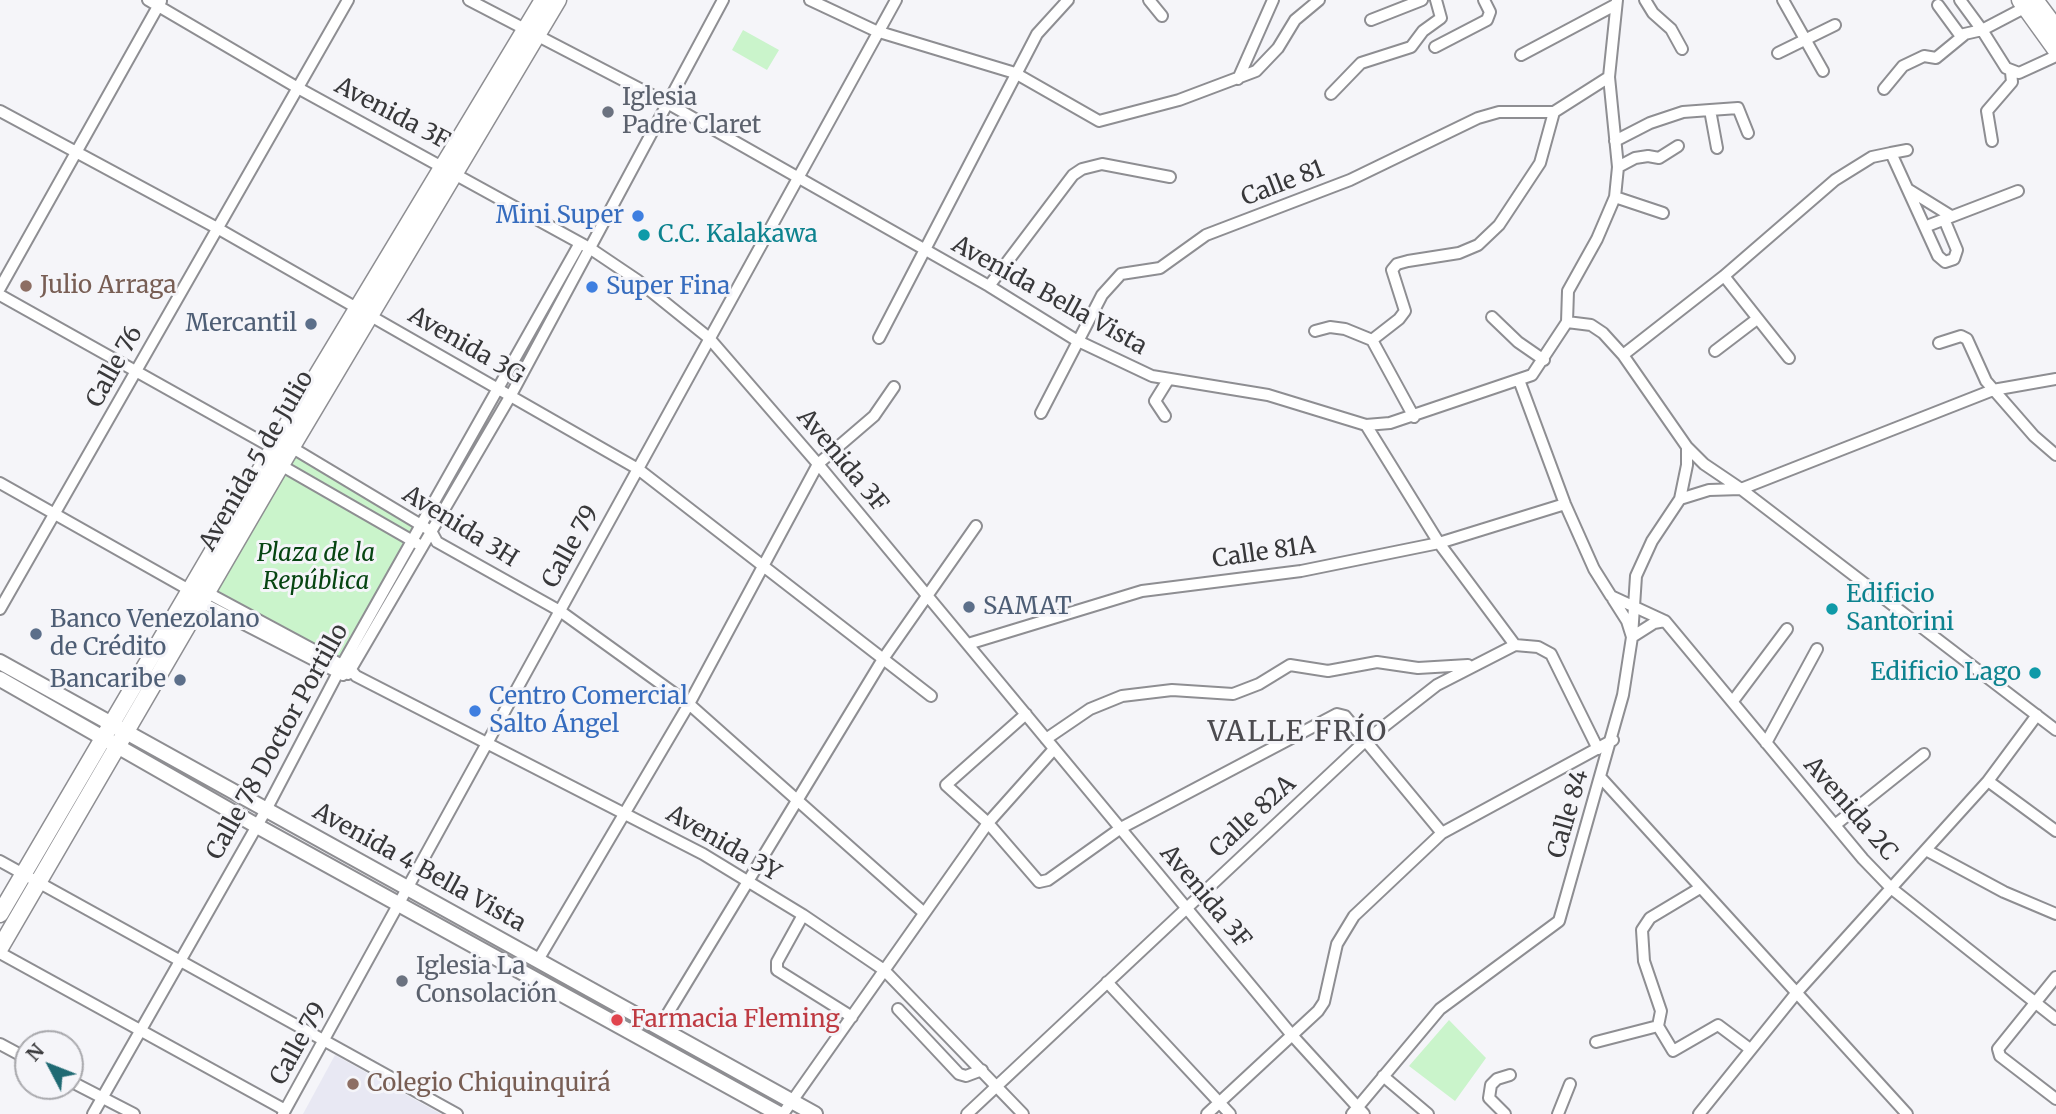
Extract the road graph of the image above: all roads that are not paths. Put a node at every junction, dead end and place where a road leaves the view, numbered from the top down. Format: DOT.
graph roads {
  1 [pos="348,0"];
  2 [pos="469,0"];
  3 [pos="543,0"];
  4 [pos="558,0"];
  5 [pos="723,0"];
  6 [pos="810,0"];
  7 [pos="896,0"];
  8 [pos="1068,0"];
  9 [pos="1149,0"];
  10 [pos="1273,0"];
  11 [pos="1319,0"];
  12 [pos="1422,0"];
  13 [pos="1436,0"];
  14 [pos="1484,0"];
  15 [pos="1645,0"];
  16 [pos="1783,0"];
  17 [pos="1960,0"];
  18 [pos="156,2"];
  19 [pos="1616,2"];
  20 [pos="2026,3"];
  21 [pos="1938,5"];
  22 [pos="1162,16"];
  23 [pos="1371,20"];
  24 [pos="1835,25"];
  25 [pos="2056,28"];
  26 [pos="1982,30"];
  27 [pos="876,31"];
  28 [pos="531,32"];
  29 [pos="1964,35"];
  30 [pos="1805,39"];
  31 [pos="1435,47"];
  32 [pos="1682,49"];
  33 [pos="2056,50"];
  34 [pos="1778,53"];
  35 [pos="1521,55"];
  36 [pos="2056,56"];
  37 [pos="1823,71"];
  38 [pos="2011,72"];
  39 [pos="1015,73"];
  40 [pos="1609,77"];
  41 [pos="1238,79"];
  42 [pos="298,88"];
  43 [pos="1884,89"];
  44 [pos="1331,94"];
  45 [pos="667,103"];
  46 [pos="1710,110"];
  47 [pos="0,111"];
  48 [pos="1554,112"];
  49 [pos="1748,133"];
  50 [pos="1615,141"];
  51 [pos="1992,141"];
  52 [pos="1678,146"];
  53 [pos="1717,148"];
  54 [pos="1907,150"];
  55 [pos="79,152"];
  56 [pos="1891,153"];
  57 [pos="1618,167"];
  58 [pos="450,169"];
  59 [pos="1170,177"];
  60 [pos="796,179"];
  61 [pos="1909,190"];
  62 [pos="2018,191"];
  63 [pos="1615,197"];
  64 [pos="1663,213"];
  65 [pos="1947,218"];
  66 [pos="1927,226"];
  67 [pos="217,228"];
  68 [pos="585,246"];
  69 [pos="924,250"];
  70 [pos="1724,276"];
  71 [pos="989,286"];
  72 [pos="0,288"];
  73 [pos="0,295"];
  74 [pos="365,312"];
  75 [pos="1492,317"];
  76 [pos="1757,319"];
  77 [pos="1567,322"];
  78 [pos="1315,331"];
  79 [pos="709,338"];
  80 [pos="879,338"];
  81 [pos="1076,340"];
  82 [pos="1371,340"];
  83 [pos="1939,343"];
  84 [pos="1715,351"];
  85 [pos="1623,355"];
  86 [pos="1789,358"];
  87 [pos="1544,360"];
  88 [pos="136,371"];
  89 [pos="2056,379"];
  90 [pos="1168,380"];
  91 [pos="1519,380"];
  92 [pos="894,387"];
  93 [pos="1993,390"];
  94 [pos="506,393"];
  95 [pos="1041,413"];
  96 [pos="1165,416"];
  97 [pos="1414,417"];
  98 [pos="1366,425"];
  99 [pos="1687,447"];
  100 [pos="276,450"];
  101 [pos="2056,455"];
  102 [pos="818,464"];
  103 [pos="638,469"];
  104 [pos="0,483"];
  105 [pos="1741,489"];
  106 [pos="1680,499"];
  107 [pos="1565,504"];
  108 [pos="56,515"];
  109 [pos="976,526"];
  110 [pos="426,528"];
  111 [pos="437,542"];
  112 [pos="1439,543"];
  113 [pos="417,544"];
  114 [pos="762,567"];
  115 [pos="195,592"];
  116 [pos="926,596"];
  117 [pos="1611,596"];
  118 [pos="1633,606"];
  119 [pos="0,609"];
  120 [pos="559,611"];
  121 [pos="1665,621"];
  122 [pos="1787,629"];
  123 [pos="1632,637"];
  124 [pos="968,644"];
  125 [pos="1515,645"];
  126 [pos="1817,649"];
  127 [pos="883,659"];
  128 [pos="0,662"];
  129 [pos="1471,665"];
  130 [pos="347,672"];
  131 [pos="0,679"];
  132 [pos="931,696"];
  133 [pos="1733,701"];
  134 [pos="689,704"];
  135 [pos="1026,713"];
  136 [pos="2037,715"];
  137 [pos="2056,730"];
  138 [pos="108,731"];
  139 [pos="124,739"];
  140 [pos="1046,739"];
  141 [pos="1613,740"];
  142 [pos="1364,741"];
  143 [pos="487,742"];
  144 [pos="1766,743"];
  145 [pos="1054,749"];
  146 [pos="1598,749"];
  147 [pos="1924,754"];
  148 [pos="1602,779"];
  149 [pos="1988,781"];
  150 [pos="795,800"];
  151 [pos="266,810"];
  152 [pos="625,814"];
  153 [pos="988,823"];
  154 [pos="1835,825"];
  155 [pos="257,826"];
  156 [pos="1121,828"];
  157 [pos="2056,831"];
  158 [pos="1442,833"];
  159 [pos="1926,850"];
  160 [pos="0,861"];
  161 [pos="23,874"];
  162 [pos="747,880"];
  163 [pos="38,883"];
  164 [pos="408,886"];
  165 [pos="1700,888"];
  166 [pos="1891,888"];
  167 [pos="399,905"];
  168 [pos="1187,908"];
  169 [pos="923,912"];
  170 [pos="0,914"];
  171 [pos="2056,914"];
  172 [pos="803,915"];
  173 [pos="0,951"];
  174 [pos="181,960"];
  175 [pos="538,960"];
  176 [pos="884,970"];
  177 [pos="2056,977"];
  178 [pos="1107,982"];
  179 [pos="1798,991"];
  180 [pos="2034,1002"];
  181 [pos="898,1009"];
  182 [pos="852,1017"];
  183 [pos="2056,1019"];
  184 [pos="1658,1026"];
  185 [pos="659,1028"];
  186 [pos="140,1032"];
  187 [pos="1291,1034"];
  188 [pos="326,1040"];
  189 [pos="1596,1042"];
  190 [pos="1750,1049"];
  191 [pos="982,1070"];
  192 [pos="1510,1075"];
  193 [pos="1383,1076"];
  194 [pos="1570,1084"];
  195 [pos="997,1085"];
  196 [pos="84,1088"];
  197 [pos="103,1098"];
  198 [pos="2056,1100"];
  199 [pos="793,1101"];
  200 [pos="1218,1104"];
  201 [pos="1357,1111"];
  202 [pos="284,1112"];
  203 [pos="93,1114"];
  204 [pos="134,1114"];
  205 [pos="457,1114"];
  206 [pos="781,1114"];
  207 [pos="816,1114"];
  208 [pos="967,1114"];
  209 [pos="1023,1114"];
  210 [pos="1207,1114"];
  211 [pos="1230,1114"];
  212 [pos="1427,1114"];
  213 [pos="1505,1114"];
  214 [pos="1558,1114"];
  215 [pos="1699,1114"];
  216 [pos="1907,1114"];
  1 -- 42 [label="street, Calle 76"];
  2 -- 28 [label="street, Avenida Bella Vista"];
  3 -- 28 [label="main road, Avenida 5 de Julio"];
  4 -- 28 [label="main road, Avenida 5 de Julio"];
  5 -- 45 [label="street, Calle 78 Doctor Portillo"];
  6 -- 27 [label="street"];
  7 -- 27 [label="street, Calle 79"];
  8 -- 39 [label="street"];
  9 -- 22 [label="street"];
  10 -- 41 [label="street"];
  11 -- 41 [label="street"];
  12 -- 23 [label="street"];
  13 -- 44 [label="street"];
  14 -- 31 [label="street"];
  15 -- 32 [label="street"];
  16 -- 30 [label="street"];
  17 -- 26 [label="street"];
  18 -- 42 [label="street, Avenida 3F"];
  18 -- 55 [label="street"];
  19 -- 35 [label="street"];
  19 -- 40 [label="street"];
  20 -- 25 [label="main road"];
  20 -- 26 [label="street"];
  20 -- 33 [label="main road"];
  21 -- 29 [label="street"];
  24 -- 30 [label="street"];
  26 -- 29 [label="street"];
  26 -- 38 [label="street"];
  27 -- 39 [label="street"];
  27 -- 60 [label="street, Calle 79"];
  28 -- 45 [label="street, Avenida Bella Vista"];
  28 -- 58 [label="main road, Avenida 5 de Julio"];
  29 -- 43 [label="street"];
  30 -- 34 [label="street"];
  30 -- 37 [label="street"];
  36 -- 38 [label="street"];
  38 -- 51 [label="street"];
  39 -- 41 [label="street"];
  39 -- 69 [label="street"];
  40 -- 48 [label="street"];
  40 -- 50 [label="street"];
  42 -- 58 [label="street, Avenida 3F"];
  42 -- 67 [label="street, Calle 76"];
  45 -- 60 [label="street, Avenida Bella Vista"];
  45 -- 68 [label="street, Calle 78 Doctor Portillo"];
  46 -- 49 [label="street"];
  46 -- 50 [label="street"];
  46 -- 53 [label="street"];
  47 -- 55 [label="street, Avenida 3G"];
  48 -- 81 [label="street, Calle 81"];
  48 -- 82 [label="street"];
  50 -- 57 [label="street"];
  52 -- 57 [label="street"];
  54 -- 56 [label="street"];
  55 -- 67 [label="street, Avenida 3G"];
  55 -- 72 [label="street"];
  56 -- 61 [label="street"];
  56 -- 70 [label="street"];
  57 -- 63 [label="street"];
  58 -- 68 [label="street, Avenida 3F"];
  58 -- 74 [label="main road, Avenida 5 de Julio"];
  59 -- 71 [label="street"];
  60 -- 69 [label="street, Avenida Bella Vista"];
  60 -- 79 [label="street, Calle 79"];
  61 -- 65 [label="street"];
  61 -- 66 [label="street"];
  62 -- 65 [label="street"];
  63 -- 64 [label="street"];
  63 -- 77 [label="street"];
  65 -- 66 [label="street"];
  65 -- 66 [label="street"];
  67 -- 74 [label="street, Avenida 3G"];
  67 -- 88 [label="street, Calle 76"];
  68 -- 79 [label="street, Avenida 3F"];
  68 -- 94 [label="street, Calle 78 Doctor Portillo"];
  69 -- 71 [label="street, Avenida Bella Vista"];
  69 -- 80 [label="street"];
  70 -- 76 [label="street"];
  70 -- 85 [label="street"];
  71 -- 81 [label="street, Avenida Bella Vista"];
  73 -- 88 [label="street, Avenida 3H"];
  74 -- 94 [label="street, Avenida 3G"];
  74 -- 100 [label="main road, Avenida 5 de Julio"];
  75 -- 87 [label="street"];
  76 -- 84 [label="street"];
  76 -- 86 [label="street"];
  77 -- 85 [label="street"];
  77 -- 87 [label="street, Avenida Bella Vista"];
  78 -- 82 [label="street"];
  79 -- 102 [label="street, Avenida 3F"];
  79 -- 103 [label="street, Calle 79"];
  81 -- 90 [label="street, Avenida Bella Vista"];
  81 -- 95 [label="street, Calle 81"];
  82 -- 97 [label="street"];
  83 -- 93 [label="street"];
  85 -- 99 [label="street"];
  87 -- 91 [label="street, Avenida Bella Vista"];
  88 -- 100 [label="street, Avenida 3H"];
  88 -- 108 [label="street, Calle 76"];
  89 -- 93 [label="street"];
  90 -- 96 [label="street"];
  90 -- 98 [label="street, Avenida Bella Vista"];
  91 -- 97 [label="street, Avenida Bella Vista"];
  91 -- 107 [label="street"];
  92 -- 102 [label="street"];
  93 -- 101 [label="street"];
  93 -- 105 [label="street"];
  94 -- 103 [label="street, Avenida 3G"];
  94 -- 110 [label="street, Calle 78 Doctor Portillo"];
  97 -- 98 [label="street, Avenida Bella Vista"];
  98 -- 112 [label="street"];
  99 -- 105 [label="street"];
  99 -- 106 [label="street, Calle 84"];
  100 -- 110 [label="street, Avenida 3H"];
  100 -- 113 [label="street"];
  100 -- 115 [label="main road, Avenida 5 de Julio"];
  102 -- 114 [label="street"];
  102 -- 116 [label="street, Avenida 3F"];
  103 -- 114 [label="street, Avenida 3G"];
  103 -- 120 [label="street, Calle 79"];
  104 -- 108 [label="street, Avenida 3Y"];
  105 -- 106 [label="street"];
  105 -- 136 [label="street"];
  106 -- 118 [label="street, Calle 84"];
  107 -- 112 [label="street, Calle 81A"];
  107 -- 117 [label="street"];
  108 -- 115 [label="street, Avenida 3Y"];
  108 -- 119 [label="street, Calle 76"];
  109 -- 116 [label="street"];
  110 -- 111 [label="street, Avenida 3H"];
  110 -- 113 [label="street, Calle 78 Doctor Portillo"];
  111 -- 113 [label="street"];
  111 -- 120 [label="street, Avenida 3H"];
  112 -- 124 [label="street, Calle 81A"];
  112 -- 125 [label="street"];
  113 -- 130 [label="street, Calle 78 Doctor Portillo"];
  114 -- 127 [label="street, Avenida 3G"];
  114 -- 134 [label="street"];
  115 -- 130 [label="street, Avenida 3Y"];
  115 -- 138 [label="main road, Avenida 5 de Julio"];
  115 -- 139 [label="main road, Avenida 5 de Julio"];
  116 -- 124 [label="street, Avenida 3F"];
  116 -- 127 [label="street"];
  117 -- 118 [label="street, Avenida 2C"];
  117 -- 123 [label="street"];
  118 -- 121 [label="street, Avenida 2C"];
  118 -- 123 [label="street, Calle 84"];
  120 -- 134 [label="street, Avenida 3H"];
  120 -- 143 [label="street, Calle 79"];
  121 -- 123 [label="street"];
  121 -- 133 [label="street, Avenida 2C"];
  122 -- 133 [label="street"];
  123 -- 141 [label="street, Calle 84"];
  124 -- 135 [label="street, Avenida 3F"];
  125 -- 129 [label="street, Calle 82A"];
  125 -- 146 [label="street"];
  126 -- 144 [label="street"];
  127 -- 132 [label="street, Avenida 3G"];
  127 -- 150 [label="street"];
  128 -- 138 [label="street, Avenida 4 Bella Vista"];
  129 -- 140 [label="street"];
  129 -- 142 [label="street, Calle 82A"];
  130 -- 143 [label="street, Avenida 3Y"];
  130 -- 151 [label="street, Calle 78 Doctor Portillo"];
  131 -- 138 [label="street, Avenida 4 Bella Vista"];
  133 -- 144 [label="street, Avenida 2C"];
  134 -- 150 [label="street, Avenida 3H"];
  134 -- 152 [label="street"];
  135 -- 140 [label="street, Avenida 3F"];
  135 -- 153 [label="street"];
  136 -- 137 [label="street"];
  136 -- 149 [label="street"];
  138 -- 139 [label="street, Avenida 4 Bella Vista"];
  138 -- 161 [label="main road, Avenida 5 de Julio"];
  139 -- 151 [label="street, Avenida 4 Bella Vista"];
  139 -- 155 [label="street, Avenida 4 Bella Vista"];
  139 -- 163 [label="main road, Avenida 5 de Julio"];
  140 -- 145 [label="street, Avenida 3F"];
  141 -- 146 [label="street"];
  141 -- 148 [label="street, Calle 84"];
  142 -- 156 [label="street"];
  142 -- 158 [label="street"];
  142 -- 168 [label="street, Calle 82A"];
  143 -- 152 [label="street, Avenida 3Y"];
  143 -- 164 [label="street, Calle 79"];
  144 -- 154 [label="street, Avenida 2C"];
  145 -- 153 [label="street"];
  145 -- 156 [label="street, Avenida 3F"];
  146 -- 158 [label="street"];
  147 -- 154 [label="street"];
  148 -- 165 [label="street"];
  148 -- 193 [label="street, Calle 84"];
  149 -- 157 [label="street"];
  149 -- 159 [label="street"];
  150 -- 162 [label="street"];
  150 -- 169 [label="street, Avenida 3H"];
  151 -- 155 [label="street, Calle 78 Doctor Portillo"];
  151 -- 164 [label="street, Avenida 4 Bella Vista"];
  152 -- 162 [label="street, Avenida 3Y"];
  152 -- 175 [label="street"];
  153 -- 156 [label="street"];
  153 -- 169 [label="street"];
  154 -- 166 [label="street, Avenida 2C"];
  155 -- 167 [label="street, Avenida 4 Bella Vista"];
  155 -- 174 [label="street, Calle 78 Doctor Portillo"];
  156 -- 168 [label="street, Avenida 3F"];
  158 -- 187 [label="street"];
  159 -- 166 [label="street"];
  159 -- 171 [label="street"];
  160 -- 161 [label="street"];
  161 -- 163 [label="street"];
  161 -- 170 [label="main road, Avenida 5 de Julio"];
  162 -- 172 [label="street, Avenida 3Y"];
  162 -- 185 [label="street"];
  163 -- 173 [label="main road, Avenida 5 de Julio"];
  163 -- 174 [label="street"];
  164 -- 167 [label="street, Calle 79"];
  164 -- 175 [label="street, Avenida 4 Bella Vista"];
  165 -- 179 [label="street"];
  165 -- 184 [label="street"];
  166 -- 179 [label="street"];
  166 -- 180 [label="street, Avenida 2C"];
  167 -- 188 [label="street, Calle 79"];
  167 -- 206 [label="street, Avenida 4 Bella Vista"];
  168 -- 178 [label="street, Calle 82A"];
  168 -- 187 [label="street, Avenida 3F"];
  169 -- 176 [label="street"];
  172 -- 176 [label="street, Avenida 3Y"];
  172 -- 182 [label="street"];
  173 -- 186 [label="street"];
  174 -- 186 [label="street, Calle 78 Doctor Portillo"];
  174 -- 188 [label="street"];
  175 -- 185 [label="street, Avenida 4 Bella Vista"];
  176 -- 182 [label="street"];
  176 -- 191 [label="street, Avenida 3Y"];
  177 -- 180 [label="street"];
  178 -- 195 [label="street, Calle 82A"];
  178 -- 200 [label="street"];
  179 -- 190 [label="street"];
  179 -- 216 [label="street"];
  180 -- 183 [label="street, Avenida 2C"];
  180 -- 198 [label="street"];
  181 -- 191 [label="street"];
  182 -- 199 [label="street"];
  184 -- 189 [label="street"];
  184 -- 190 [label="street"];
  185 -- 199 [label="street, Avenida 4 Bella Vista"];
  186 -- 197 [label="street, Calle 78 Doctor Portillo"];
  186 -- 202 [label="street"];
  187 -- 200 [label="street"];
  187 -- 201 [label="street, Avenida 3F"];
  188 -- 202 [label="street, Calle 79"];
  188 -- 205 [label="street"];
  190 -- 215 [label="street"];
  191 -- 195 [label="street, Avenida 3Y"];
  192 -- 213 [label="street"];
  193 -- 201 [label="street, Calle 84"];
  193 -- 212 [label="street"];
  194 -- 214 [label="street"];
  195 -- 208 [label="street, Calle 82A"];
  195 -- 209 [label="street, Avenida 3Y"];
  196 -- 197 [label="street"];
  197 -- 203 [label="street, Calle 78 Doctor Portillo"];
  197 -- 204 [label="street"];
  199 -- 206 [label="street"];
  199 -- 207 [label="street, Avenida 4 Bella Vista"];
  200 -- 210 [label="street"];
  200 -- 211 [label="street"];
}
